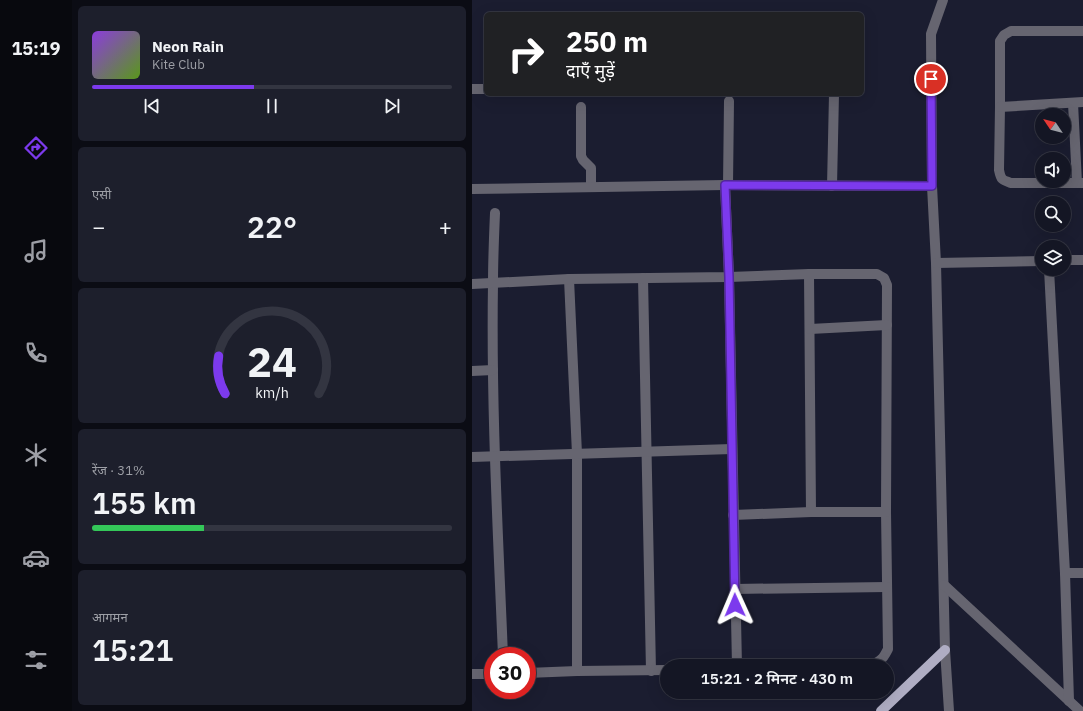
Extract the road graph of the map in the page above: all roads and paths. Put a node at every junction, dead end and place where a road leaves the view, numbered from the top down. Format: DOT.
graph roads {
  1 [pos="943,0"];
  2 [pos="1083,31"];
  3 [pos="472,89"];
  4 [pos="484,89"];
  5 [pos="834,96"];
  6 [pos="729,101"];
  7 [pos="1078,102"];
  8 [pos="581,107"];
  9 [pos="1000,107"];
  10 [pos="1080,183"];
  11 [pos="726,185"];
  12 [pos="832,186"];
  13 [pos="932,186"];
  14 [pos="591,187"];
  15 [pos="472,189"];
  16 [pos="495,213"];
  17 [pos="1035,260"];
  18 [pos="1071,260"];
  19 [pos="1083,260"];
  20 [pos="936,263"];
  21 [pos="809,274"];
  22 [pos="1049,276"];
  23 [pos="729,277"];
  24 [pos="643,278"];
  25 [pos="569,279"];
  26 [pos="493,283"];
  27 [pos="472,284"];
  28 [pos="887,325"];
  29 [pos="810,329"];
  30 [pos="472,370"];
  31 [pos="493,370"];
  32 [pos="732,449"];
  33 [pos="647,452"];
  34 [pos="577,454"];
  35 [pos="495,457"];
  36 [pos="472,458"];
  37 [pos="811,512"];
  38 [pos="886,512"];
  39 [pos="733,514"];
  40 [pos="1065,573"];
  41 [pos="1083,573"];
  42 [pos="944,585"];
  43 [pos="887,587"];
  44 [pos="735,590"];
  45 [pos="503,647"];
  46 [pos="944,650"];
  47 [pos="737,659"];
  48 [pos="882,659"];
  49 [pos="660,670"];
  50 [pos="577,671"];
  51 [pos="652,671"];
  52 [pos="536,673"];
  53 [pos="472,674"];
  54 [pos="484,674"];
  55 [pos="1069,701"];
  56 [pos="1080,709"];
  57 [pos="881,711"];
  58 [pos="949,711"];
  1 -- 13 [label="street"];
  2 -- 9 [label="street"];
  3 -- 4 [label="street"];
  5 -- 12 [label="street"];
  6 -- 11 [label="street"];
  7 -- 9 [label="street"];
  7 -- 10 [label="street"];
  8 -- 14 [label="street"];
  9 -- 10 [label="street"];
  11 -- 12 [label="street"];
  11 -- 14 [label="street"];
  11 -- 23 [label="street"];
  12 -- 13 [label="street"];
  13 -- 20 [label="street"];
  14 -- 15 [label="street"];
  16 -- 26 [label="street"];
  17 -- 20 [label="street"];
  18 -- 19 [label="street"];
  20 -- 42 [label="street"];
  21 -- 23 [label="street"];
  21 -- 28 [label="street"];
  21 -- 29 [label="street"];
  22 -- 40 [label="street"];
  23 -- 24 [label="street"];
  23 -- 32 [label="street"];
  24 -- 25 [label="street"];
  24 -- 33 [label="street"];
  25 -- 26 [label="street"];
  25 -- 34 [label="street"];
  26 -- 27 [label="street"];
  26 -- 31 [label="street"];
  28 -- 29 [label="street"];
  28 -- 38 [label="street"];
  29 -- 37 [label="street"];
  30 -- 31 [label="street"];
  31 -- 35 [label="street"];
  32 -- 33 [label="street"];
  32 -- 39 [label="street"];
  33 -- 34 [label="street"];
  33 -- 51 [label="street"];
  34 -- 35 [label="street"];
  34 -- 50 [label="street"];
  35 -- 36 [label="street"];
  35 -- 45 [label="street"];
  37 -- 38 [label="street"];
  37 -- 39 [label="street"];
  38 -- 43 [label="street"];
  39 -- 44 [label="street"];
  40 -- 41 [label="street"];
  40 -- 55 [label="street"];
  42 -- 46 [label="street"];
  42 -- 55 [label="street"];
  43 -- 44 [label="street"];
  43 -- 48 [label="street"];
  44 -- 47 [label="street"];
  46 -- 57 [label="main road"];
  46 -- 58 [label="street"];
  49 -- 51 [label="street"];
  50 -- 51 [label="street"];
  50 -- 52 [label="street"];
  53 -- 54 [label="street"];
  55 -- 56 [label="street"];
}
